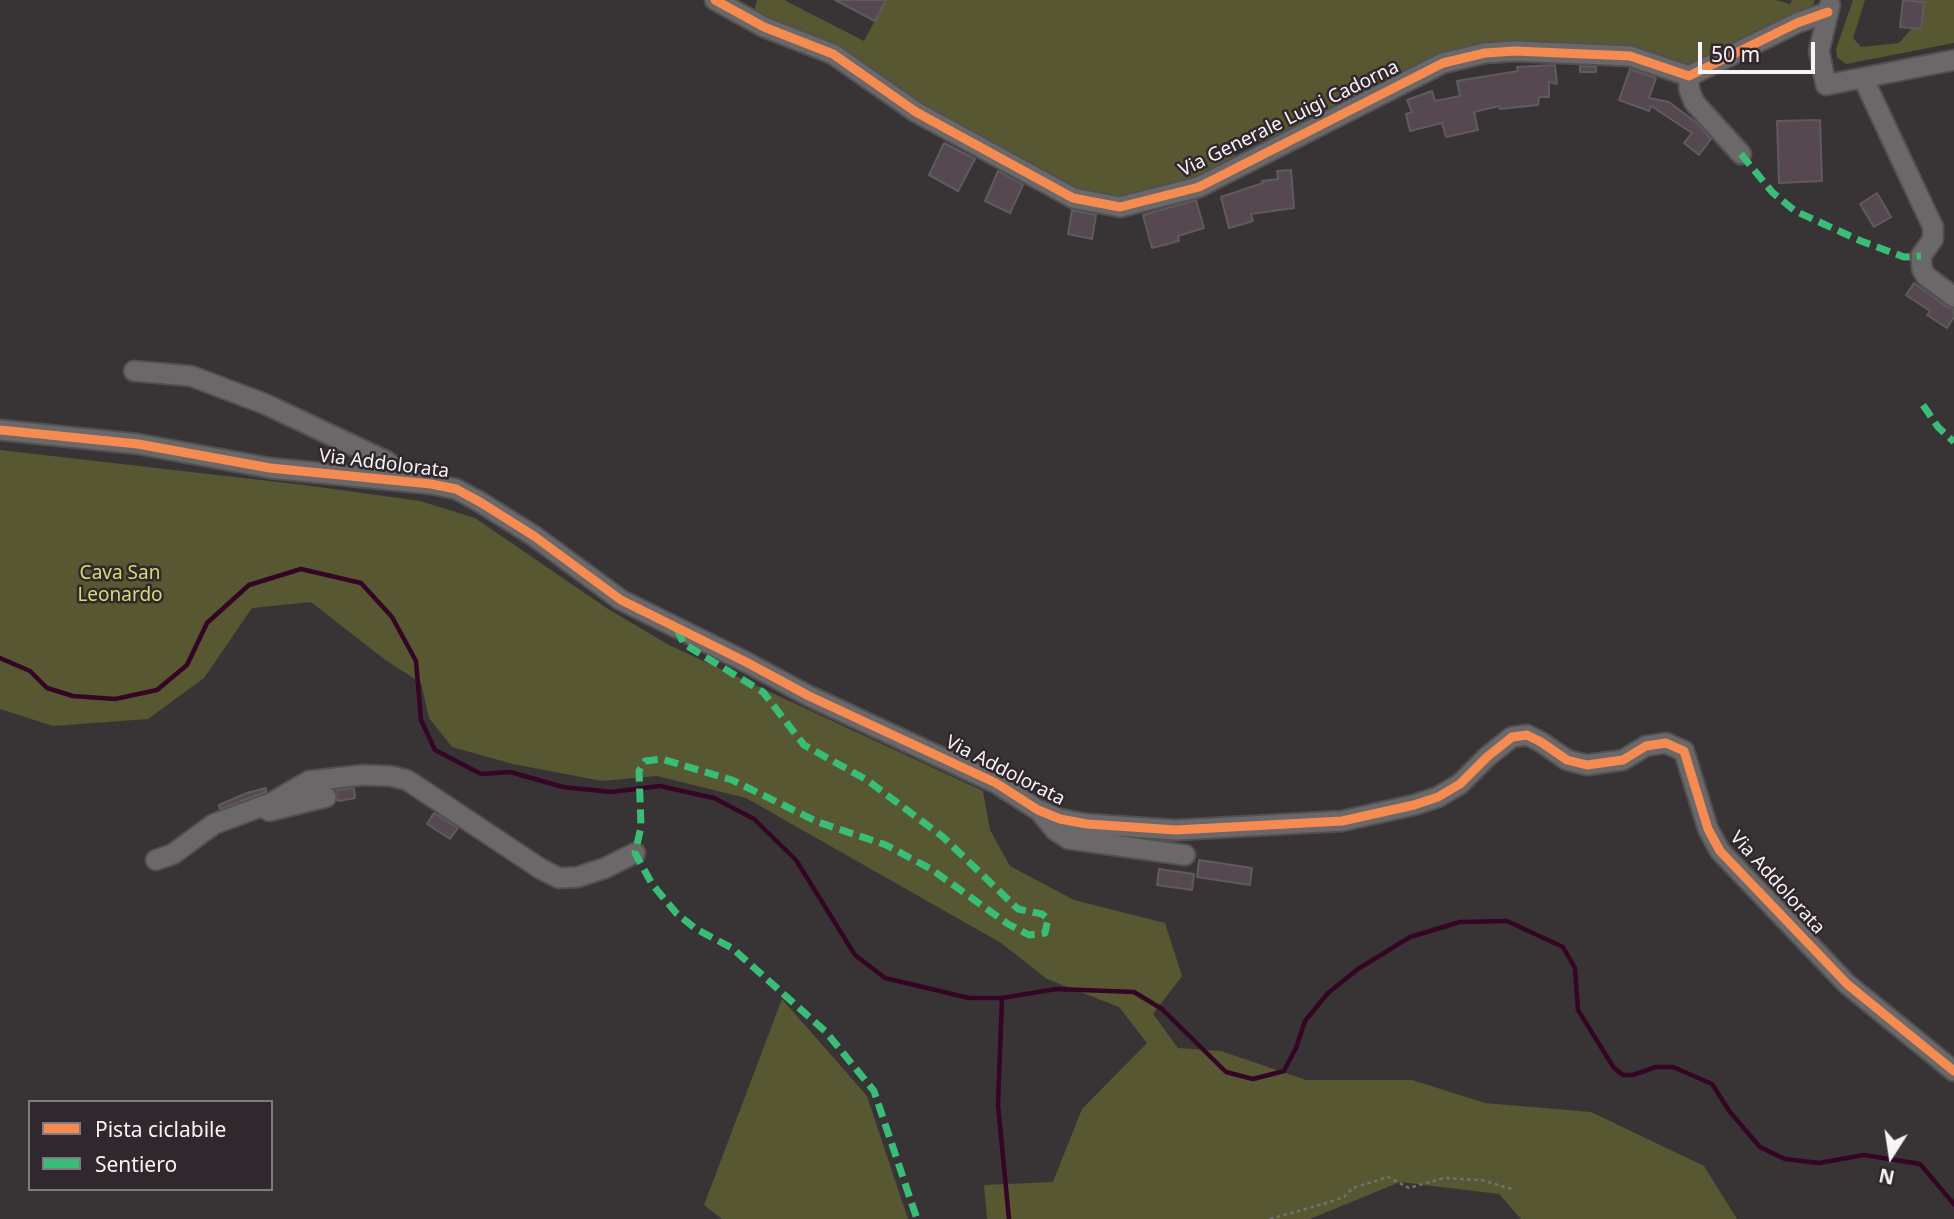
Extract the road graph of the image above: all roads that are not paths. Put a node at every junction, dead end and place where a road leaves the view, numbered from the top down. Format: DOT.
graph roads {
  1 [pos="715,0"];
  2 [pos="738,5"];
  3 [pos="1830,6"];
  4 [pos="1954,60"];
  5 [pos="1689,76"];
  6 [pos="1863,78"];
  7 [pos="1741,154"];
  8 [pos="1954,297"];
  9 [pos="134,371"];
  10 [pos="0,430"];
  11 [pos="403,481"];
  12 [pos="326,797"];
  13 [pos="1038,810"];
  14 [pos="214,824"];
  15 [pos="635,853"];
  16 [pos="1185,855"];
  17 [pos="156,860"];
  18 [pos="1954,1070"];
  1 -- 2 [label="street, Via Generale Luigi Cadorna"];
  2 -- 5 [label="street, Via Generale Luigi Cadorna"];
  3 -- 5 [label="street"];
  3 -- 6 [label="street"];
  4 -- 6 [label="street"];
  5 -- 7 [label="street"];
  6 -- 8 [label="street"];
  9 -- 11 [label="street"];
  10 -- 11 [label="street, Via Addolorata"];
  11 -- 13 [label="street, Via Addolorata"];
  12 -- 14 [label="street"];
  13 -- 16 [label="street"];
  13 -- 18 [label="street, Via Addolorata"];
  14 -- 15 [label="street"];
  14 -- 17 [label="street"];
}
